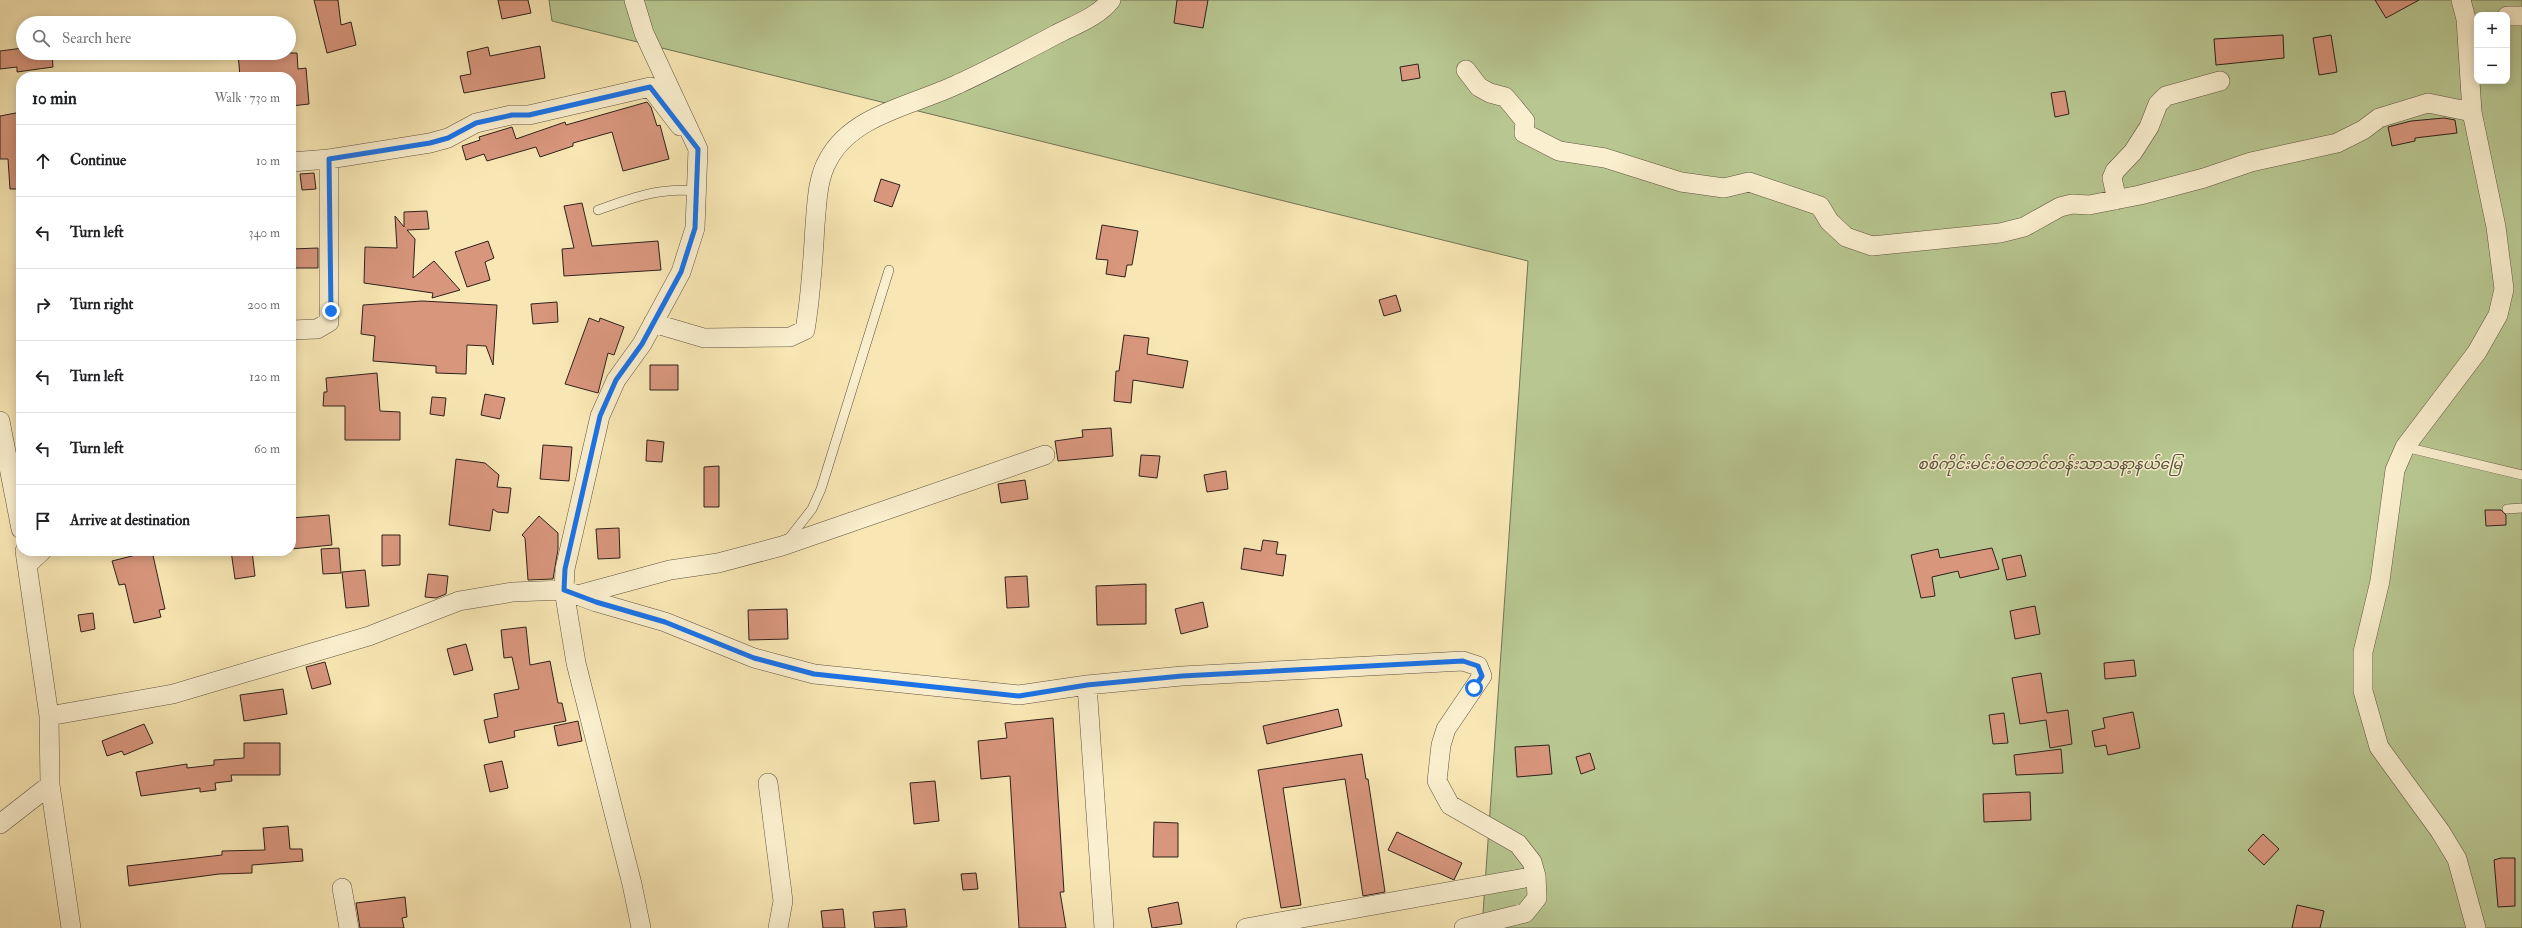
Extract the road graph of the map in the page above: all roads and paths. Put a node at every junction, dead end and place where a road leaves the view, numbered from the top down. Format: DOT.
graph roads {
  1 [pos="634,0"];
  2 [pos="1111,0"];
  3 [pos="2461,0"];
  4 [pos="2510,16"];
  5 [pos="2522,16"];
  6 [pos="2471,19"];
  7 [pos="1466,70"];
  8 [pos="2220,81"];
  9 [pos="2472,112"];
  10 [pos="698,149"];
  11 [pos="329,159"];
  12 [pos="296,162"];
  13 [pos="696,191"];
  14 [pos="2117,200"];
  15 [pos="598,210"];
  16 [pos="889,270"];
  17 [pos="653,323"];
  18 [pos="296,330"];
  19 [pos="0,421"];
  20 [pos="2405,447"];
  21 [pos="1045,455"];
  22 [pos="2522,475"];
  23 [pos="16,503"];
  24 [pos="2522,508"];
  25 [pos="2507,509"];
  26 [pos="782,546"];
  27 [pos="27,558"];
  28 [pos="571,592"];
  29 [pos="1087,685"];
  30 [pos="49,716"];
  31 [pos="768,783"];
  32 [pos="50,785"];
  33 [pos="0,824"];
  34 [pos="1536,876"];
  35 [pos="342,888"];
  36 [pos="71,928"];
  37 [pos="349,928"];
  38 [pos="641,928"];
  39 [pos="778,928"];
  40 [pos="1104,928"];
  41 [pos="1246,928"];
  42 [pos="1464,928"];
  43 [pos="2476,928"];
  1 -- 10 [label="street"];
  2 -- 17 [label="street"];
  3 -- 6 [label="street"];
  4 -- 5 [label="street"];
  6 -- 9 [label="street"];
  7 -- 14 [label="street"];
  8 -- 14 [label="street"];
  9 -- 14 [label="street"];
  9 -- 20 [label="street"];
  10 -- 11 [label="street"];
  10 -- 13 [label="street"];
  11 -- 12 [label="street"];
  11 -- 18 [label="street"];
  13 -- 15 [label="lane"];
  13 -- 17 [label="street"];
  16 -- 26 [label="lane"];
  17 -- 28 [label="street"];
  19 -- 23 [label="street"];
  20 -- 22 [label="lane"];
  20 -- 43 [label="street"];
  21 -- 26 [label="street"];
  24 -- 25 [label="lane"];
  26 -- 28 [label="street"];
  27 -- 30 [label="street"];
  28 -- 29 [label="street"];
  28 -- 30 [label="street"];
  28 -- 38 [label="street"];
  29 -- 34 [label="street"];
  29 -- 40 [label="street"];
  30 -- 32 [label="street"];
  31 -- 39 [label="street"];
  32 -- 33 [label="street"];
  32 -- 36 [label="street"];
  34 -- 41 [label="street"];
  34 -- 42 [label="street"];
  35 -- 37 [label="street"];
}
